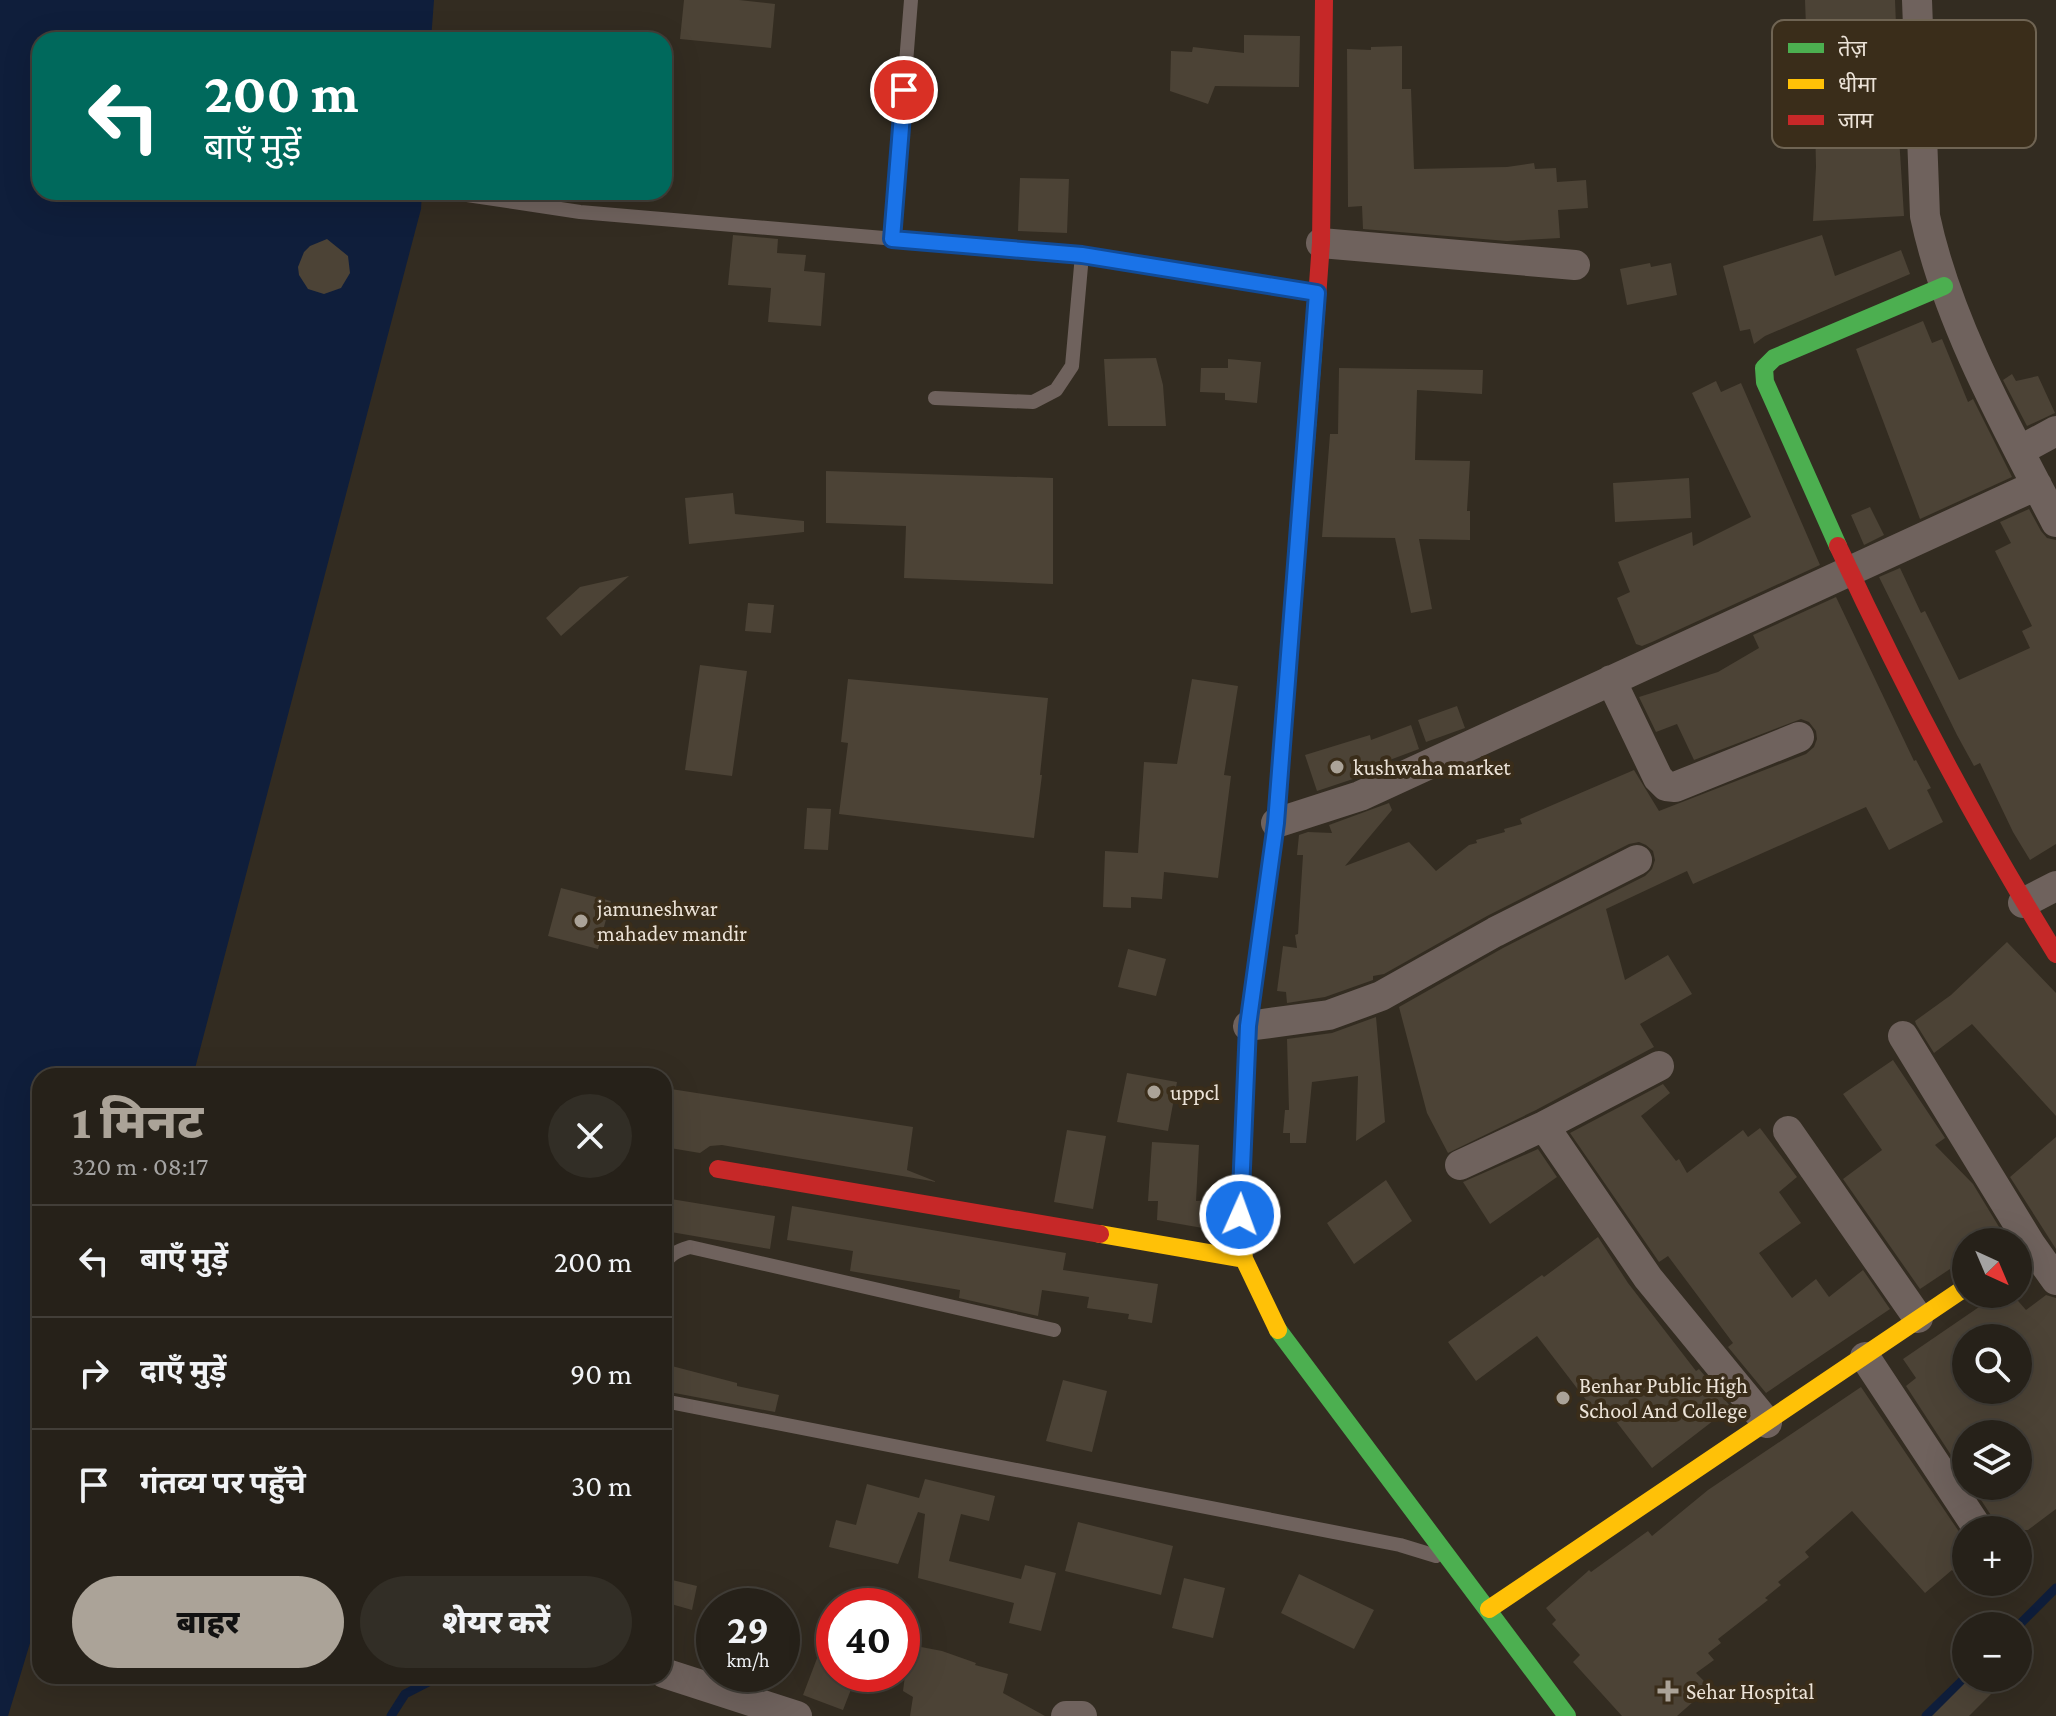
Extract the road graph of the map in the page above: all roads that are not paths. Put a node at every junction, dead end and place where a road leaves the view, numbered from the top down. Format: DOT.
graph roads {
  1 [pos="911,0"];
  2 [pos="1324,0"];
  3 [pos="1917,0"];
  4 [pos="1918,20"];
  5 [pos="1922,148"];
  6 [pos="500,200"];
  7 [pos="892,239"];
  8 [pos="1321,243"];
  9 [pos="1082,255"];
  10 [pos="1575,265"];
  11 [pos="1944,286"];
  12 [pos="1317,293"];
  13 [pos="935,398"];
  14 [pos="2056,431"];
  15 [pos="2019,451"];
  16 [pos="2037,485"];
  17 [pos="2056,522"];
  18 [pos="1849,574"];
  19 [pos="1611,680"];
  20 [pos="1799,737"];
  21 [pos="1276,823"];
  22 [pos="1637,860"];
  23 [pos="2056,886"];
  24 [pos="2023,903"];
  25 [pos="2056,954"];
  26 [pos="1248,1026"];
  27 [pos="1903,1036"];
  28 [pos="1659,1066"];
  29 [pos="1544,1126"];
  30 [pos="1788,1131"];
  31 [pos="1460,1165"];
  32 [pos="718,1169"];
  33 [pos="2012,1228"];
  34 [pos="672,1256"];
  35 [pos="2032,1257"];
  36 [pos="1244,1259"];
  37 [pos="2056,1280"];
  38 [pos="1952,1296"];
  39 [pos="1918,1318"];
  40 [pos="1054,1330"];
  41 [pos="1865,1357"];
  42 [pos="672,1403"];
  43 [pos="1767,1423"];
  44 [pos="1970,1516"];
  45 [pos="1452,1560"];
  46 [pos="1489,1609"];
  47 [pos="672,1676"];
  48 [pos="797,1716"];
  49 [pos="1066,1716"];
  50 [pos="1082,1716"];
  51 [pos="1567,1716"];
  1 -- 7 [label="lane"];
  2 -- 8 [label="street"];
  3 -- 4 [label="street"];
  5 -- 11 [label="street"];
  6 -- 7 [label="lane"];
  7 -- 9 [label="lane"];
  8 -- 10 [label="street"];
  8 -- 12 [label="street"];
  9 -- 12 [label="lane"];
  9 -- 13 [label="lane"];
  11 -- 15 [label="street"];
  11 -- 18 [label="street"];
  12 -- 21 [label="street"];
  14 -- 15 [label="street"];
  15 -- 16 [label="street"];
  16 -- 17 [label="street"];
  16 -- 18 [label="street"];
  18 -- 19 [label="street"];
  18 -- 24 [label="street"];
  19 -- 20 [label="street"];
  19 -- 21 [label="street"];
  21 -- 26 [label="street"];
  22 -- 26 [label="street"];
  23 -- 24 [label="street"];
  24 -- 25 [label="street"];
  26 -- 36 [label="street"];
  27 -- 33 [label="street"];
  28 -- 29 [label="street"];
  29 -- 31 [label="street"];
  29 -- 43 [label="street"];
  30 -- 39 [label="street"];
  32 -- 36 [label="street"];
  34 -- 40 [label="lane"];
  35 -- 37 [label="street"];
  36 -- 45 [label="street"];
  38 -- 39 [label="street"];
  39 -- 41 [label="street"];
  41 -- 43 [label="street"];
  41 -- 44 [label="street"];
  42 -- 45 [label="lane"];
  43 -- 46 [label="street"];
  45 -- 46 [label="street"];
  46 -- 51 [label="street"];
  47 -- 48 [label="street"];
  49 -- 50 [label="street"];
}
